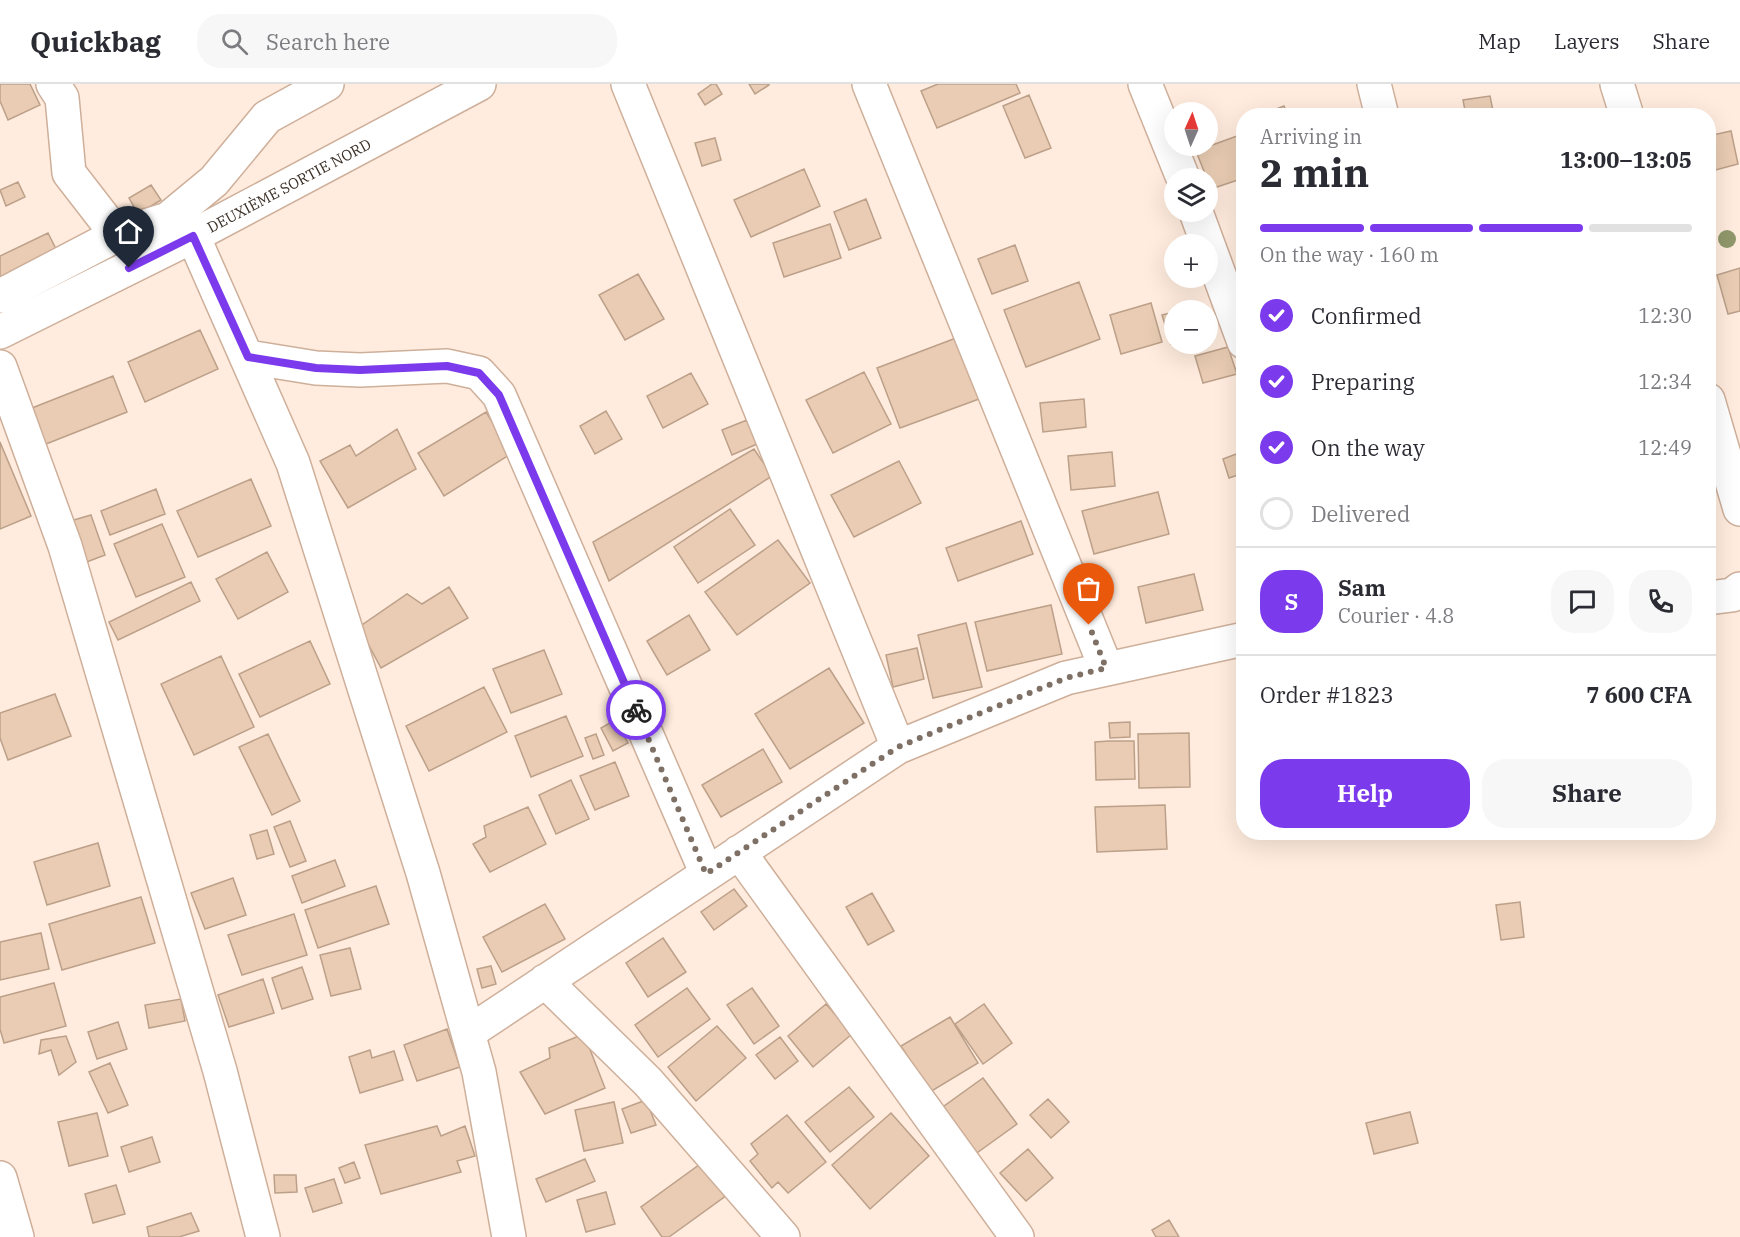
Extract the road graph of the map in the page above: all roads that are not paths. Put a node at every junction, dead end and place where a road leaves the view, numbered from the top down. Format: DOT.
graph roads {
  1 [pos="53,84"];
  2 [pos="327,84"];
  3 [pos="479,84"];
  4 [pos="628,84"];
  5 [pos="869,84"];
  6 [pos="1145,84"];
  7 [pos="1374,84"];
  8 [pos="1617,84"];
  9 [pos="1380,108"];
  10 [pos="1624,108"];
  11 [pos="1179,168"];
  12 [pos="1200,222"];
  13 [pos="117,235"];
  14 [pos="193,236"];
  15 [pos="0,296"];
  16 [pos="1236,320"];
  17 [pos="0,332"];
  18 [pos="248,357"];
  19 [pos="0,367"];
  20 [pos="1716,427"];
  21 [pos="1740,509"];
  22 [pos="1740,589"];
  23 [pos="1716,597"];
  24 [pos="1236,641"];
  25 [pos="1106,668"];
  26 [pos="898,747"];
  27 [pos="739,852"];
  28 [pos="706,874"];
  29 [pos="545,981"];
  30 [pos="468,1033"];
  31 [pos="0,1178"];
  32 [pos="16,1237"];
  33 [pos="263,1237"];
  34 [pos="509,1237"];
  35 [pos="783,1237"];
  36 [pos="1017,1237"];
  1 -- 13 [label="street"];
  2 -- 13 [label="street"];
  3 -- 14 [label="street, DEUXIÈME SORTIE NORD"];
  4 -- 26 [label="street"];
  5 -- 25 [label="street"];
  6 -- 11 [label="street"];
  7 -- 9 [label="street"];
  8 -- 10 [label="street"];
  12 -- 16 [label="street"];
  13 -- 15 [label="street"];
  14 -- 17 [label="street, DEUXIÈME SORTIE NORD"];
  14 -- 18 [label="street"];
  18 -- 28 [label="street"];
  18 -- 30 [label="street"];
  19 -- 33 [label="street"];
  20 -- 21 [label="street"];
  22 -- 23 [label="street"];
  24 -- 25 [label="street"];
  25 -- 26 [label="street"];
  26 -- 27 [label="street"];
  27 -- 28 [label="street"];
  27 -- 36 [label="street"];
  28 -- 29 [label="street"];
  29 -- 30 [label="street"];
  29 -- 35 [label="street"];
  30 -- 34 [label="street"];
  31 -- 32 [label="street"];
}
